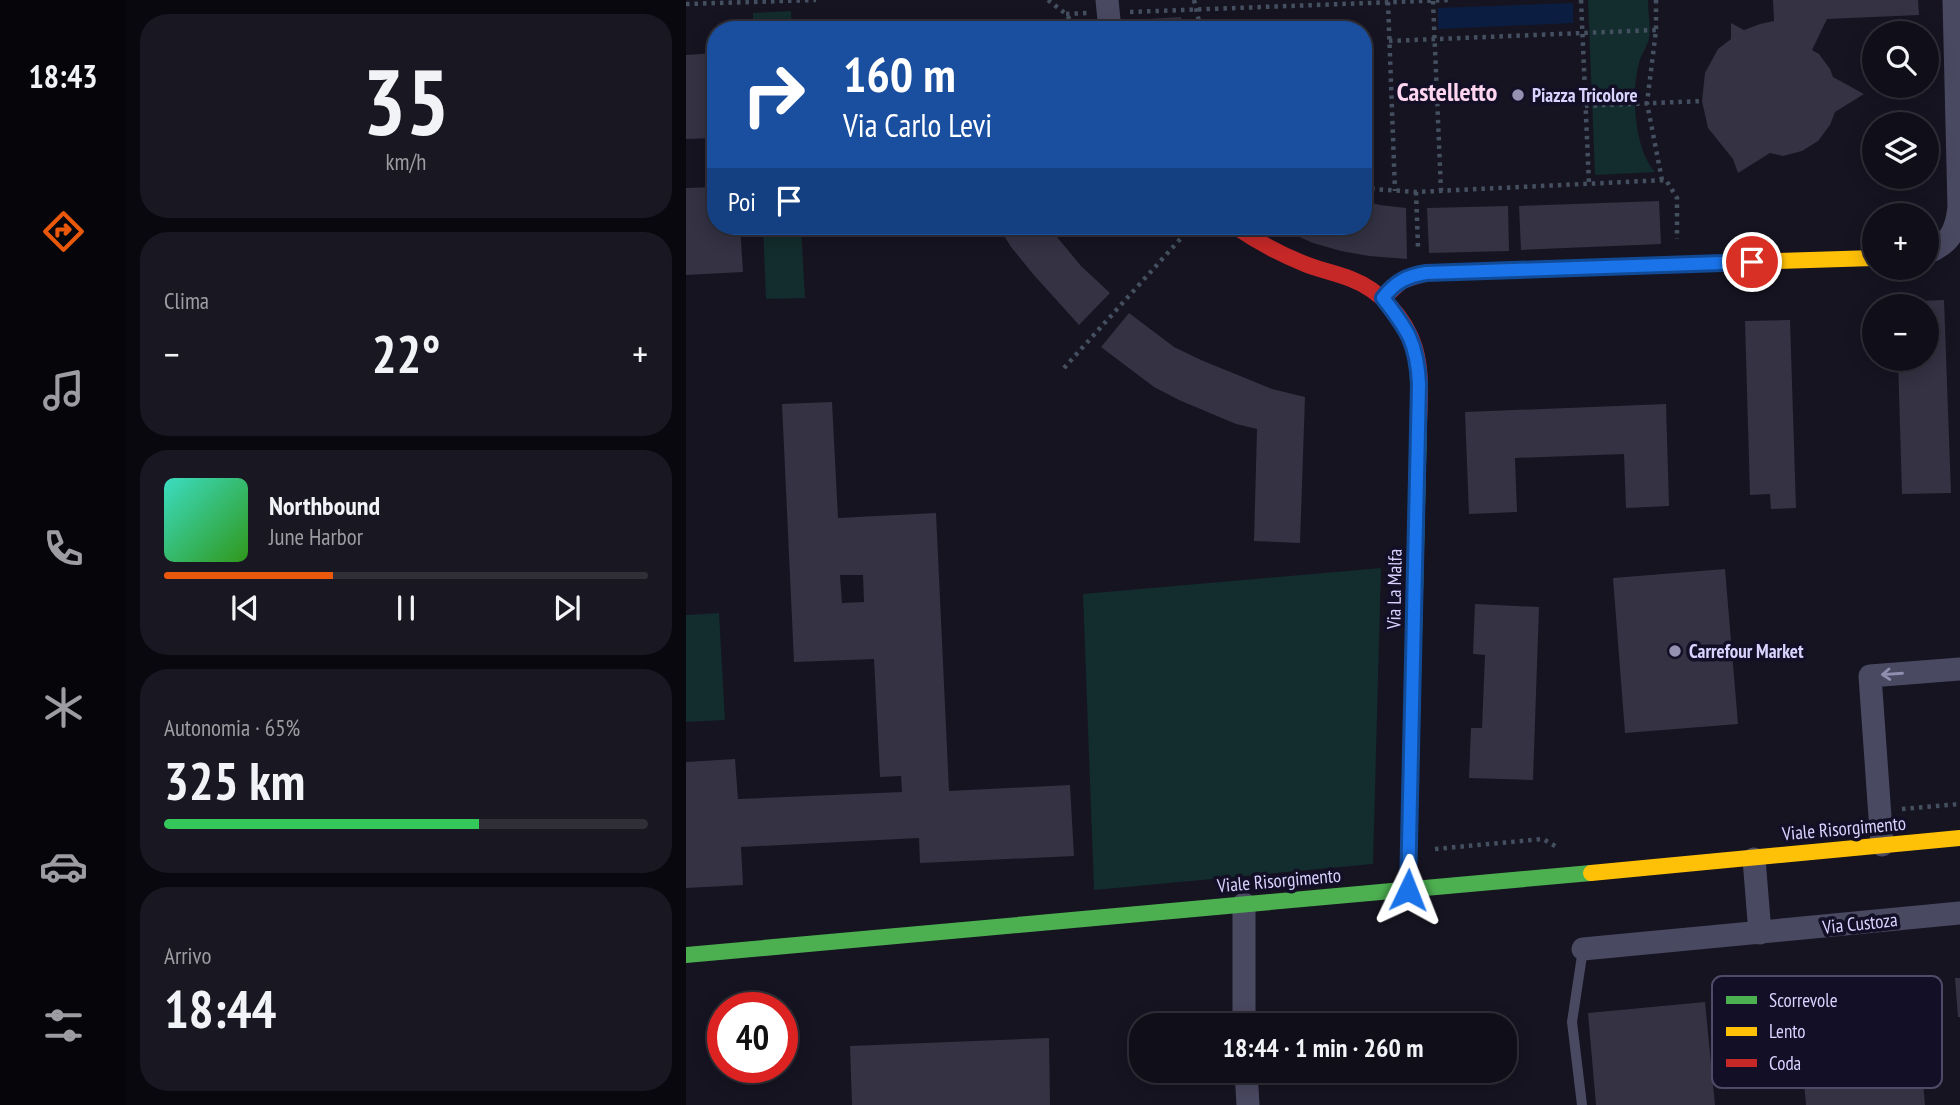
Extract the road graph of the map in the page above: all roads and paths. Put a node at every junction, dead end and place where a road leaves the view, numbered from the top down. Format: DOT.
graph roads {
  1 [pos="816,0"];
  2 [pos="1048,0"];
  3 [pos="1195,0"];
  4 [pos="1448,0"];
  5 [pos="1581,0"];
  6 [pos="1656,0"];
  7 [pos="1954,0"];
  8 [pos="1408,1"];
  9 [pos="1433,1"];
  10 [pos="1388,2"];
  11 [pos="686,4"];
  12 [pos="1196,9"];
  13 [pos="1066,14"];
  14 [pos="1109,14"];
  15 [pos="1071,21"];
  16 [pos="1199,21"];
  17 [pos="1656,30"];
  18 [pos="1583,33"];
  19 [pos="1434,39"];
  20 [pos="1390,41"];
  21 [pos="1702,101"];
  22 [pos="1647,103"];
  23 [pos="1585,106"];
  24 [pos="1662,180"];
  25 [pos="1589,184"];
  26 [pos="1372,187"];
  27 [pos="1395,191"];
  28 [pos="1441,191"];
  29 [pos="1416,192"];
  30 [pos="1184,235"];
  31 [pos="1246,235"];
  32 [pos="1939,247"];
  33 [pos="1862,258"];
  34 [pos="1678,265"];
  35 [pos="1419,274"];
  36 [pos="1383,298"];
  37 [pos="1064,368"];
  38 [pos="1960,669"];
  39 [pos="1960,838"];
  40 [pos="1882,845"];
  41 [pos="1754,859"];
  42 [pos="1408,890"];
  43 [pos="1244,904"];
  44 [pos="1960,913"];
  45 [pos="1760,933"];
  46 [pos="1583,949"];
  47 [pos="686,955"];
  48 [pos="1244,1013"];
  49 [pos="1247,1083"];
  50 [pos="1248,1105"];
  51 [pos="1581,1105"];
  1 -- 11 [label="path"];
  2 -- 13 [label="path"];
  3 -- 12 [label="path"];
  4 -- 9 [label="path"];
  5 -- 18 [label="path"];
  6 -- 17 [label="path"];
  7 -- 32 [label="street"];
  8 -- 9 [label="path"];
  8 -- 10 [label="path"];
  9 -- 19 [label="path"];
  10 -- 12 [label="path"];
  10 -- 20 [label="path"];
  12 -- 14 [label="path"];
  12 -- 16 [label="path"];
  13 -- 14 [label="path"];
  13 -- 15 [label="path"];
  17 -- 18 [label="path"];
  17 -- 22 [label="path"];
  18 -- 19 [label="path"];
  18 -- 23 [label="path"];
  19 -- 20 [label="path"];
  19 -- 28 [label="path"];
  20 -- 27 [label="path"];
  21 -- 22 [label="path"];
  22 -- 23 [label="path"];
  22 -- 24 [label="path"];
  23 -- 25 [label="path"];
  24 -- 25 [label="path"];
  24 -- 34 [label="path"];
  25 -- 28 [label="path"];
  26 -- 27 [label="path"];
  27 -- 29 [label="path"];
  28 -- 29 [label="path"];
  29 -- 35 [label="path"];
  30 -- 37 [label="path"];
  31 -- 36 [label="street"];
  33 -- 34 [label="street"];
  34 -- 35 [label="street"];
  35 -- 36 [label="street"];
  36 -- 42 [label="street, Via La Malfa"];
  38 -- 40 [label="street, one-way"];
  39 -- 40 [label="street, Viale Risorgimento"];
  40 -- 41 [label="street, Viale Risorgimento"];
  41 -- 42 [label="street, Viale Risorgimento"];
  41 -- 45 [label="street"];
  42 -- 43 [label="street, Viale Risorgimento"];
  43 -- 47 [label="street, Viale Risorgimento"];
  43 -- 48 [label="street"];
  44 -- 45 [label="street, Via Custoza"];
  45 -- 46 [label="street, Via Custoza"];
  46 -- 51 [label="lane"];
  49 -- 50 [label="street"];
}
